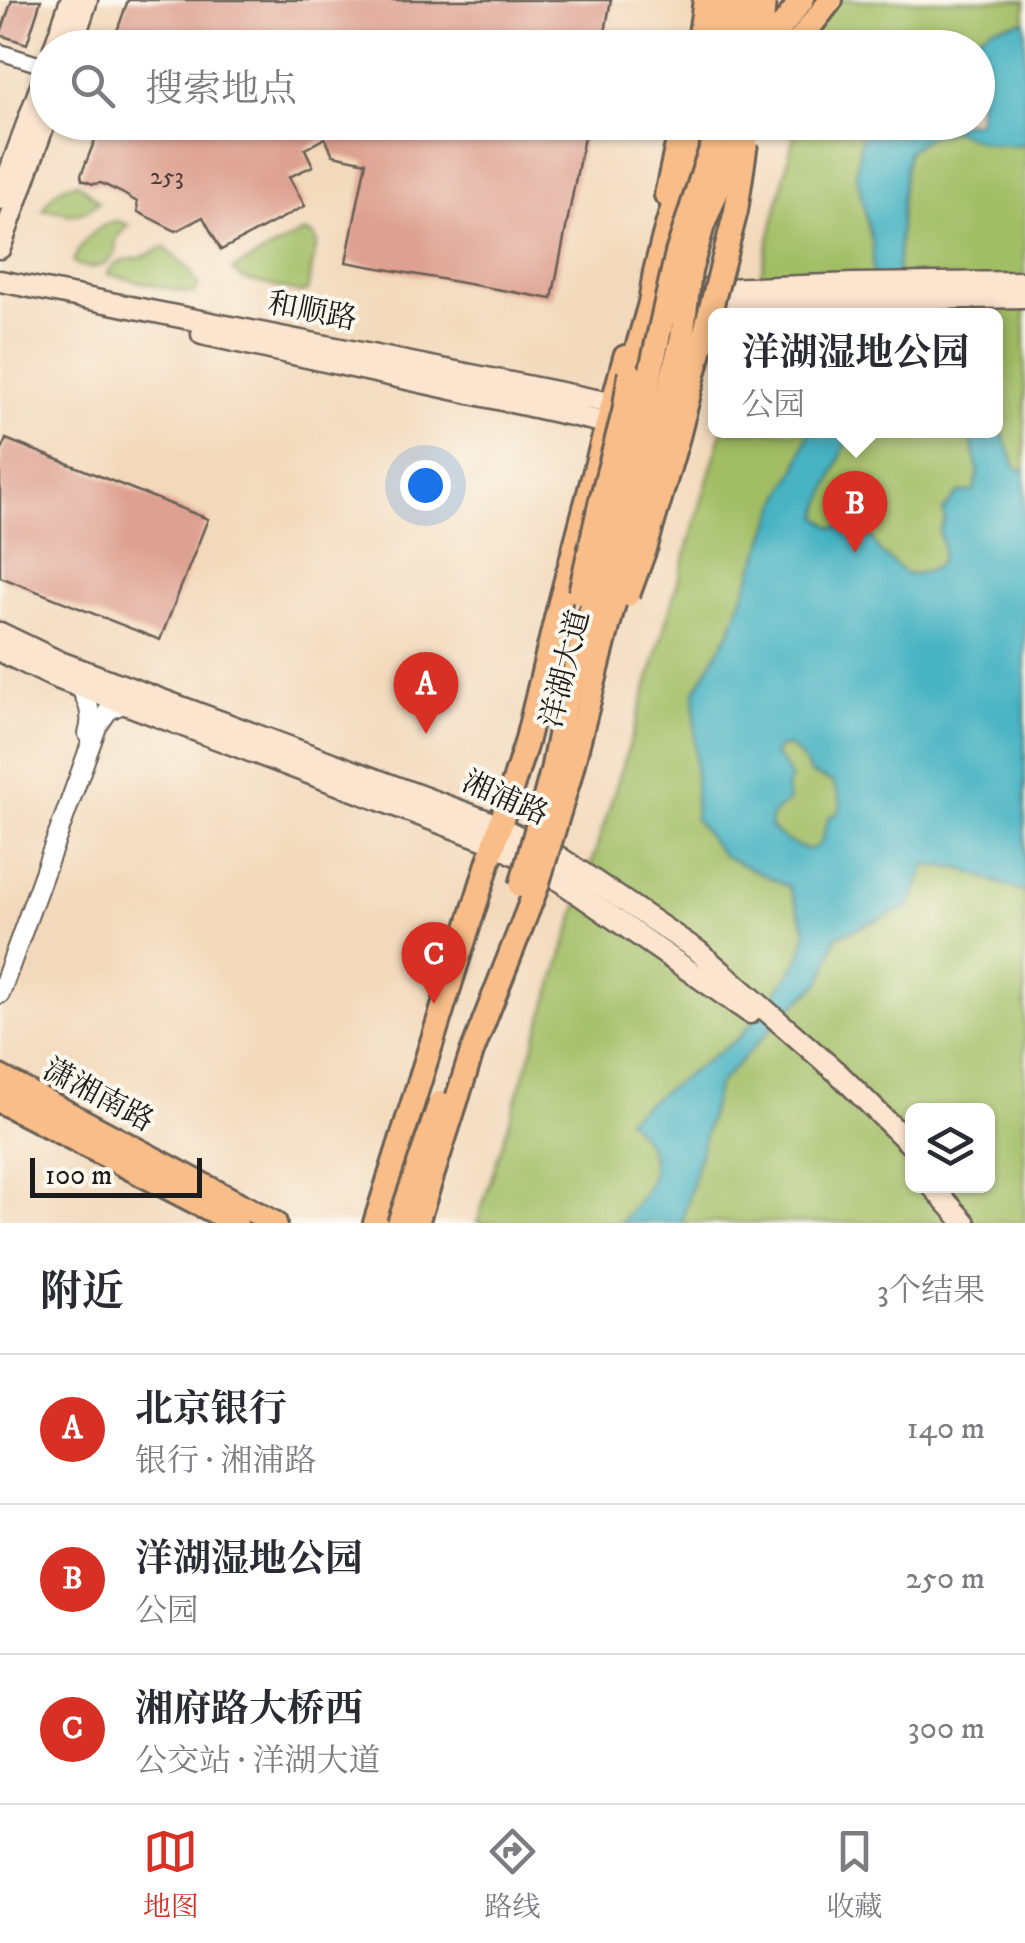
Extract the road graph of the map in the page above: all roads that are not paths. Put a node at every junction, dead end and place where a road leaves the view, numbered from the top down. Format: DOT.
graph roads {
  1 [pos="71,0"];
  2 [pos="88,0"];
  3 [pos="705,0"];
  4 [pos="719,0"];
  5 [pos="737,0"];
  6 [pos="751,0"];
  7 [pos="764,0"];
  8 [pos="802,0"];
  9 [pos="831,0"];
  10 [pos="60,30"];
  11 [pos="77,30"];
  12 [pos="701,30"];
  13 [pos="713,30"];
  14 [pos="729,30"];
  15 [pos="746,30"];
  16 [pos="763,30"];
  17 [pos="778,30"];
  18 [pos="807,30"];
  19 [pos="0,52"];
  20 [pos="30,61"];
  21 [pos="30,114"];
  22 [pos="38,140"];
  23 [pos="688,140"];
  24 [pos="690,140"];
  25 [pos="714,140"];
  26 [pos="727,140"];
  27 [pos="739,140"];
  28 [pos="0,199"];
  29 [pos="0,248"];
  30 [pos="0,281"];
  31 [pos="1025,282"];
  32 [pos="0,289"];
  33 [pos="937,291"];
  34 [pos="1025,297"];
  35 [pos="695,300"];
  36 [pos="609,413"];
  37 [pos="0,633"];
  38 [pos="0,651"];
  39 [pos="80,687"];
  40 [pos="124,704"];
  41 [pos="564,710"];
  42 [pos="499,836"];
  43 [pos="553,864"];
  44 [pos="0,978"];
  45 [pos="0,994"];
  46 [pos="781,1030"];
  47 [pos="0,1077"];
  48 [pos="0,1101"];
  49 [pos="905,1139"];
  50 [pos="905,1157"];
  51 [pos="938,1193"];
  52 [pos="955,1193"];
  53 [pos="236,1223"];
  54 [pos="276,1223"];
  55 [pos="376,1223"];
  56 [pos="399,1223"];
  57 [pos="419,1223"];
  58 [pos="965,1223"];
  59 [pos="981,1223"];
  1 -- 10 [label="main road"];
  2 -- 11 [label="main road"];
  3 -- 12 [label="main road"];
  4 -- 13 [label="main road"];
  5 -- 14 [label="main road"];
  6 -- 15 [label="main road"];
  7 -- 16 [label="main road"];
  8 -- 17 [label="main road"];
  9 -- 18 [label="main road"];
  19 -- 20 [label="street"];
  21 -- 28 [label="main road"];
  22 -- 29 [label="main road"];
  23 -- 36 [label="main road, 洋湖大道"];
  24 -- 41 [label="main road, bridge"];
  25 -- 41 [label="main road, 洋湖大道, bridge"];
  26 -- 35 [label="main road"];
  27 -- 57 [label="main road, 洋湖大道, bridge"];
  30 -- 36 [label="main road, 和顺路"];
  31 -- 33 [label="main road"];
  32 -- 36 [label="main road, 和顺路"];
  33 -- 34 [label="main road"];
  33 -- 35 [label="main road"];
  35 -- 43 [label="main road"];
  36 -- 42 [label="main road, 洋湖大道"];
  37 -- 42 [label="main road, 湘浦路"];
  38 -- 39 [label="main road, 湘浦路"];
  39 -- 40 [label="main road, 湘浦路"];
  39 -- 44 [label="street"];
  40 -- 42 [label="main road, 湘浦路"];
  40 -- 45 [label="street"];
  41 -- 56 [label="main road, 洋湖大道, bridge"];
  42 -- 43 [label="main road, 湘浦路"];
  42 -- 55 [label="main road, 洋湖大道"];
  43 -- 46 [label="main road, 湘浦路"];
  43 -- 57 [label="main road"];
  46 -- 49 [label="main road, 湘浦路"];
  46 -- 50 [label="main road, 湘浦路"];
  47 -- 54 [label="main road, 潇湘南路"];
  48 -- 53 [label="main road, 潇湘南路"];
  51 -- 58 [label="main road"];
  52 -- 59 [label="main road"];
}
